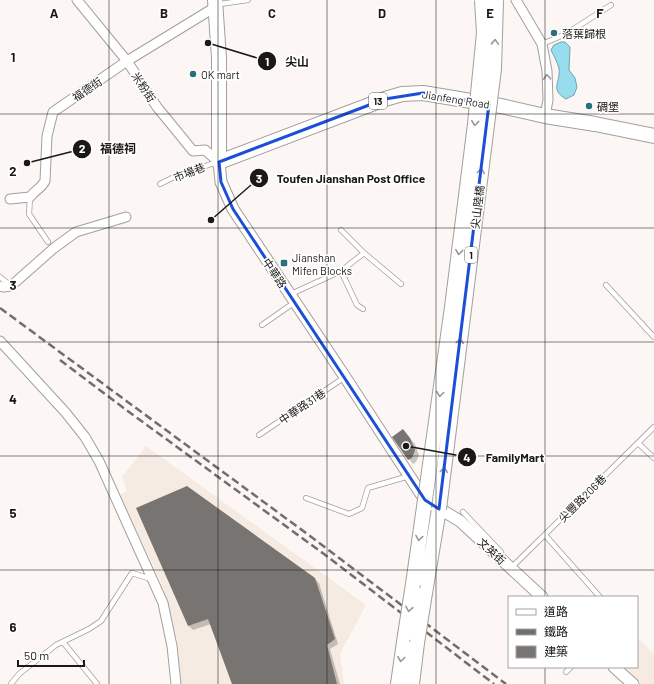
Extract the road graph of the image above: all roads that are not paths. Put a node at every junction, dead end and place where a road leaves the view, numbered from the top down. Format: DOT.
graph roads {
  1 [pos="77,0"];
  2 [pos="248,0"];
  3 [pos="482,0"];
  4 [pos="496,0"];
  5 [pos="516,0"];
  6 [pos="216,3"];
  7 [pos="610,5"];
  8 [pos="542,44"];
  9 [pos="127,61"];
  10 [pos="545,116"];
  11 [pos="654,136"];
  12 [pos="219,162"];
  13 [pos="160,184"];
  14 [pos="30,197"];
  15 [pos="10,199"];
  16 [pos="126,217"];
  17 [pos="341,230"];
  18 [pos="48,242"];
  19 [pos="364,253"];
  20 [pos="341,271"];
  21 [pos="0,277"];
  22 [pos="401,284"];
  23 [pos="606,284"];
  24 [pos="0,286"];
  25 [pos="11,286"];
  26 [pos="292,298"];
  27 [pos="363,308"];
  28 [pos="262,325"];
  29 [pos="654,337"];
  30 [pos="0,341"];
  31 [pos="345,377"];
  32 [pos="654,427"];
  33 [pos="259,435"];
  34 [pos="638,443"];
  35 [pos="654,458"];
  36 [pos="410,475"];
  37 [pos="306,498"];
  38 [pos="425,500"];
  39 [pos="439,509"];
  40 [pos="463,512"];
  41 [pos="545,535"];
  42 [pos="511,569"];
  43 [pos="154,580"];
  44 [pos="541,596"];
  45 [pos="599,596"];
  46 [pos="62,642"];
  47 [pos="570,668"];
  48 [pos="615,668"];
  49 [pos="566,672"];
  50 [pos="11,684"];
  51 [pos="96,684"];
  52 [pos="176,684"];
  53 [pos="398,684"];
  54 [pos="412,684"];
  55 [pos="633,684"];
  1 -- 9 [label="street, 米粉街"];
  2 -- 6 [label="lane"];
  3 -- 38 [label="main road, 尖山陸橋 / 1, one-way, bridge"];
  39 -- 4 [label="main road, 尖山陸橋 / 1, one-way, bridge"];
  5 -- 8 [label="street"];
  6 -- 9 [label="street, 福德街"];
  6 -- 12 [label="main road, 中華路"];
  7 -- 8 [label="lane"];
  10 -- 8 [label="street, one-way"];
  9 -- 12 [label="street, 米粉街"];
  9 -- 14 [label="street, 福德街"];
  10 -- 11 [label="main road, Jianfeng Road / 13"];
  10 -- 12 [label="main road, Jianfeng Road / 13"];
  12 -- 13 [label="lane, 市場巷"];
  12 -- 26 [label="street, 中華路"];
  14 -- 15 [label="street"];
  14 -- 18 [label="lane"];
  16 -- 25 [label="street"];
  17 -- 19 [label="lane"];
  19 -- 20 [label="lane"];
  19 -- 22 [label="lane"];
  20 -- 26 [label="lane"];
  20 -- 27 [label="lane"];
  21 -- 25 [label="lane"];
  23 -- 29 [label="lane"];
  24 -- 25 [label="street"];
  26 -- 28 [label="lane"];
  26 -- 31 [label="street, 中華路"];
  30 -- 43 [label="street"];
  31 -- 33 [label="lane, 中華路31巷"];
  31 -- 36 [label="street, 中華路"];
  32 -- 34 [label="lane, 尖豐路206巷"];
  34 -- 35 [label="lane"];
  34 -- 41 [label="lane, 尖豐路206巷"];
  36 -- 37 [label="lane"];
  36 -- 38 [label="street, 中華路"];
  38 -- 39 [label="street, 中華路"];
  38 -- 53 [label="main road, 1, one-way, bridge"];
  39 -- 42 [label="street, 文英街"];
  39 -- 54 [label="main road, 1, bridge"];
  40 -- 42 [label="lane"];
  41 -- 42 [label="lane, 尖豐路206巷"];
  41 -- 45 [label="lane"];
  42 -- 44 [label="street, 文英街"];
  43 -- 46 [label="lane"];
  43 -- 52 [label="street"];
  46 -- 50 [label="lane"];
  46 -- 51 [label="lane"];
  47 -- 49 [label="lane"];
  48 -- 55 [label="street"];
}
